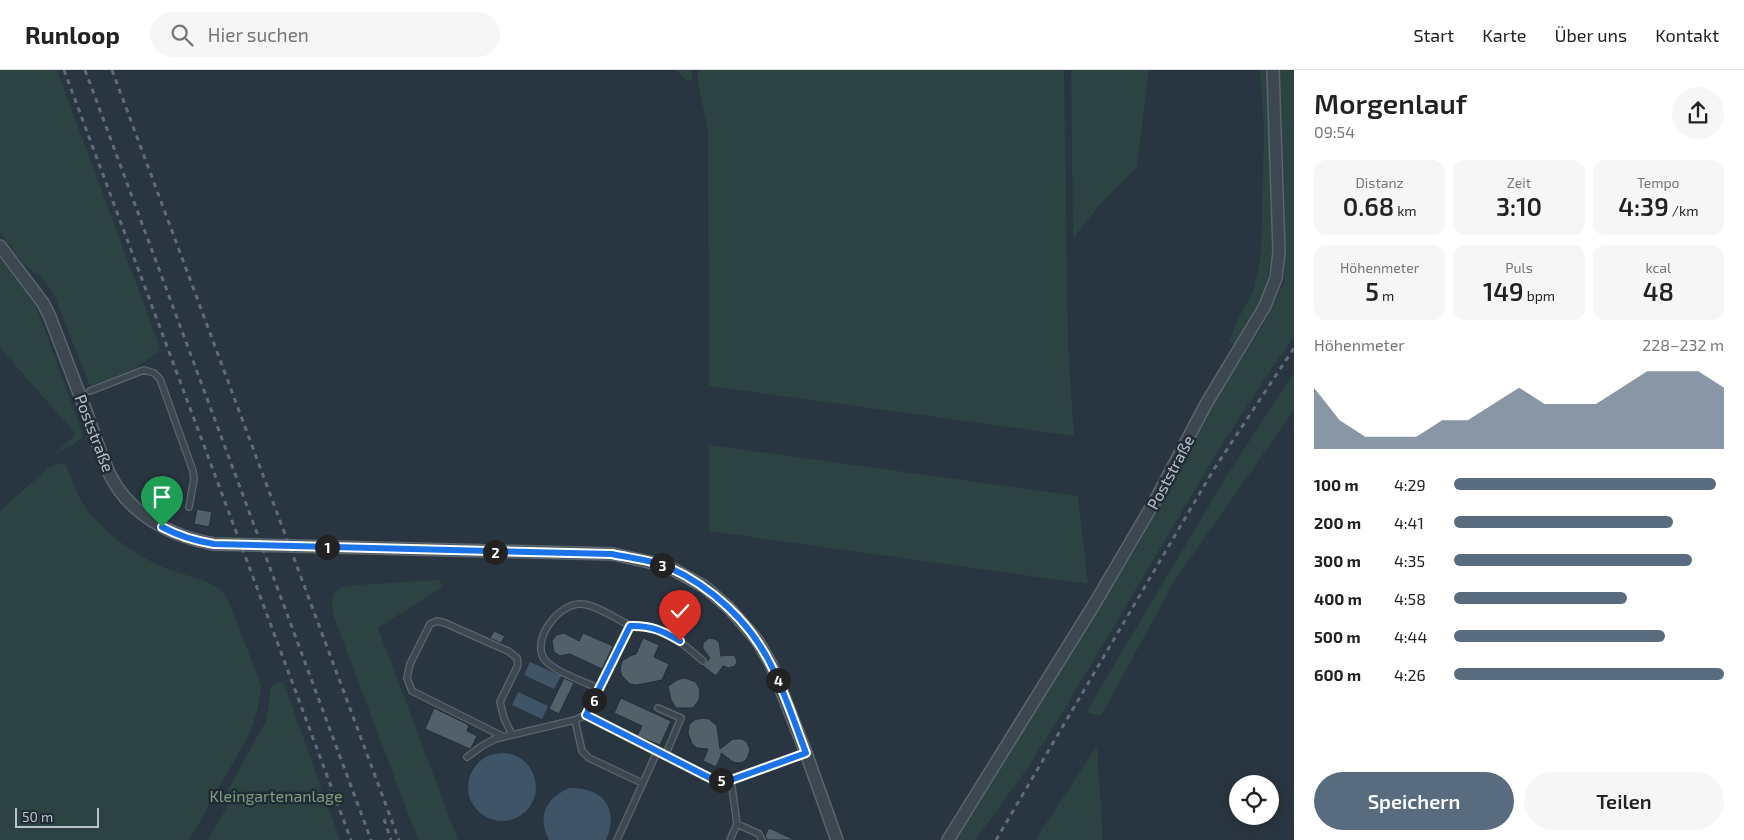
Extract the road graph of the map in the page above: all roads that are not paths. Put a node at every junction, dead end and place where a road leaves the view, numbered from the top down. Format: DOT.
graph roads {
  1 [pos="1273,70"];
  2 [pos="0,246"];
  3 [pos="90,391"];
  4 [pos="189,507"];
  5 [pos="630,626"];
  6 [pos="703,661"];
  7 [pos="600,689"];
  8 [pos="658,708"];
  9 [pos="586,715"];
  10 [pos="575,720"];
  11 [pos="512,735"];
  12 [pos="504,737"];
  13 [pos="657,752"];
  14 [pos="806,753"];
  15 [pos="664,756"];
  16 [pos="467,757"];
  17 [pos="731,780"];
  18 [pos="642,783"];
  19 [pos="737,824"];
  20 [pos="617,840"];
  21 [pos="730,840"];
  22 [pos="762,840"];
  23 [pos="837,840"];
  24 [pos="948,840"];
  1 -- 24 [label="street, Poststraße"];
  2 -- 14 [label="street, Poststraße"];
  3 -- 4 [label="lane"];
  5 -- 6 [label="lane"];
  5 -- 7 [label="lane"];
  5 -- 7 [label="lane"];
  7 -- 9 [label="lane"];
  8 -- 15 [label="lane"];
  9 -- 10 [label="lane"];
  9 -- 13 [label="lane"];
  10 -- 11 [label="lane"];
  10 -- 18 [label="lane"];
  11 -- 12 [label="lane"];
  11 -- 12 [label="lane"];
  12 -- 16 [label="lane"];
  13 -- 15 [label="lane"];
  13 -- 18 [label="lane"];
  14 -- 17 [label="lane"];
  14 -- 23 [label="street, Poststraße"];
  15 -- 17 [label="lane"];
  17 -- 19 [label="lane"];
  18 -- 20 [label="lane"];
  19 -- 21 [label="lane"];
  19 -- 22 [label="lane"];
}
